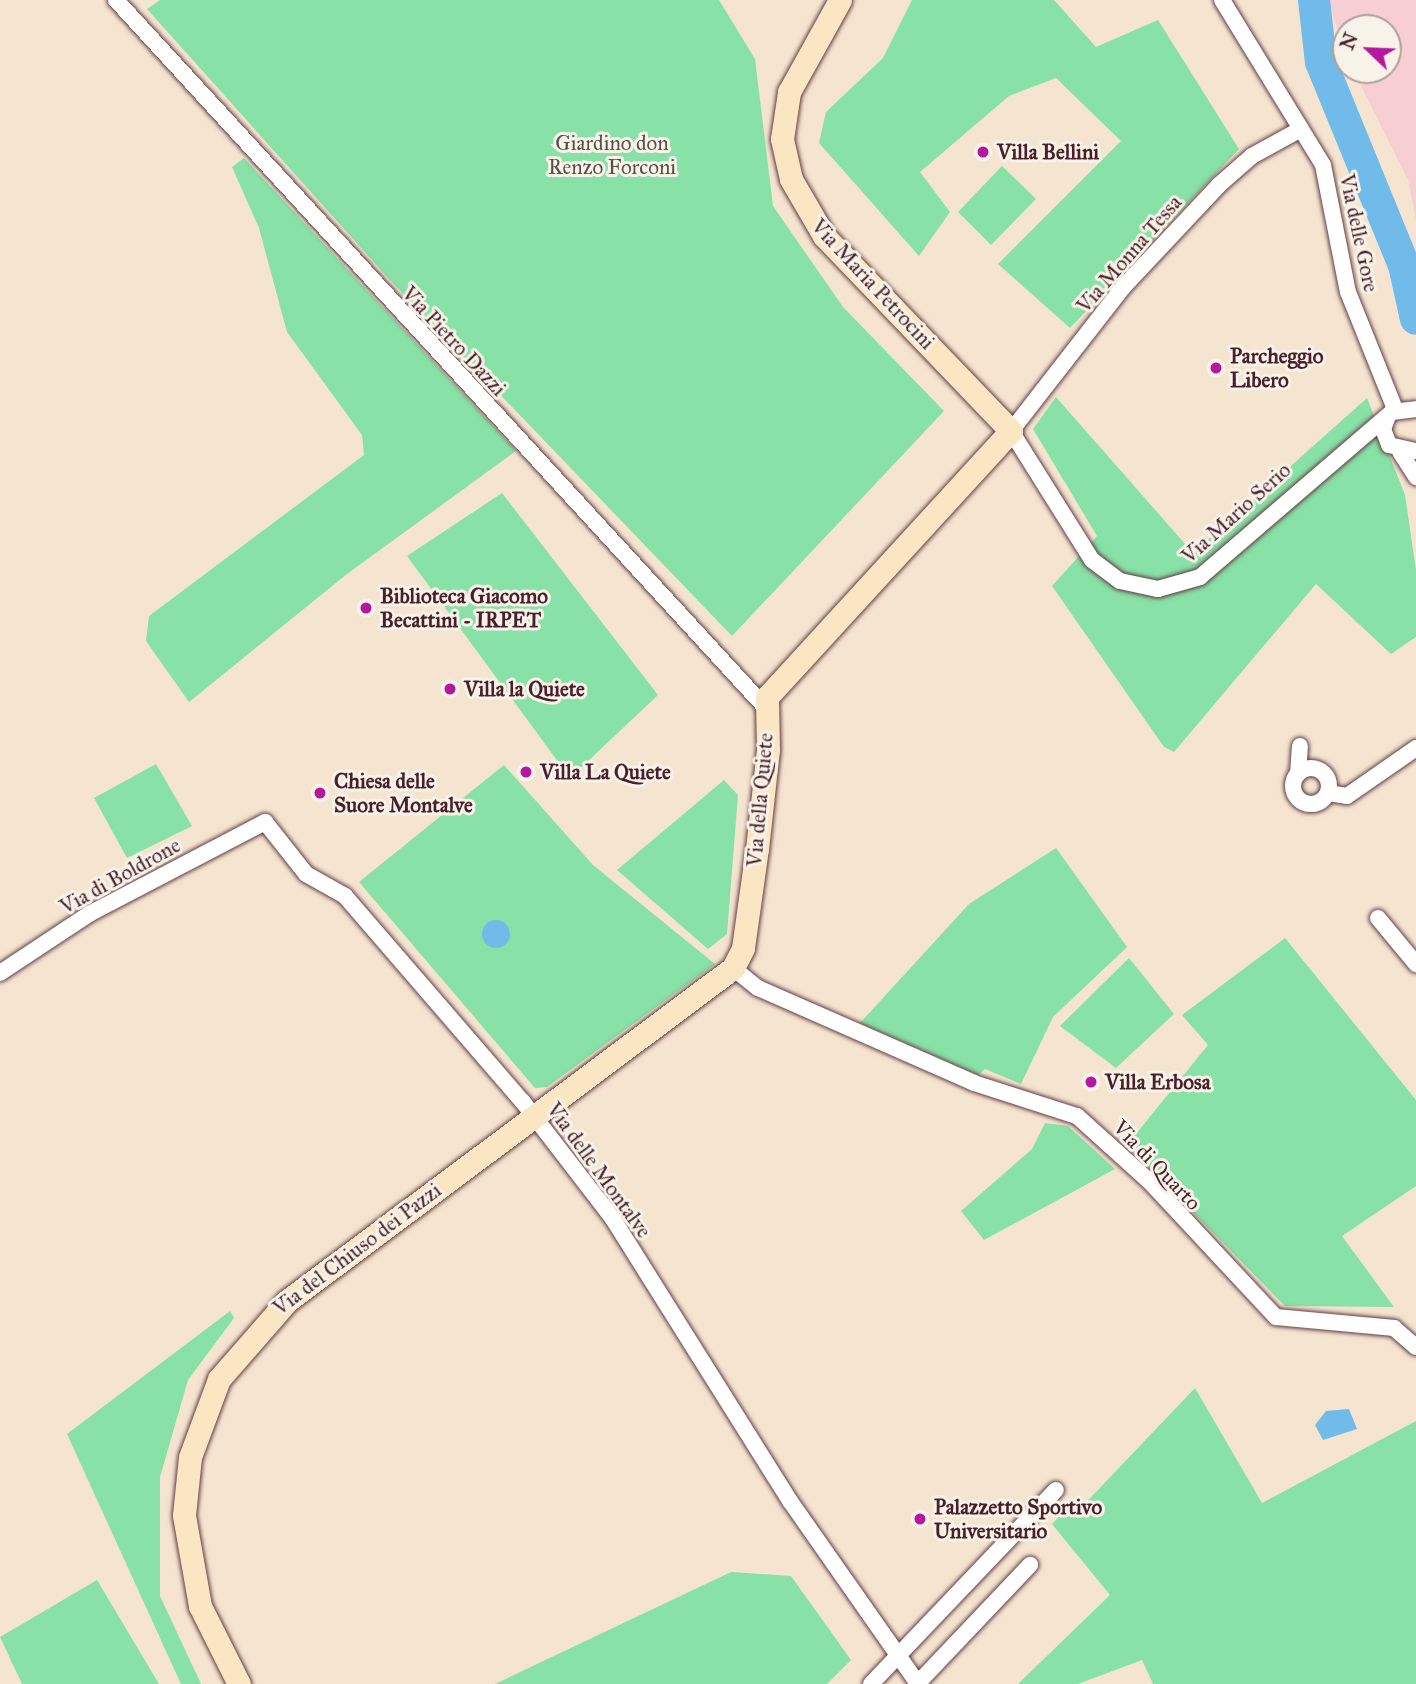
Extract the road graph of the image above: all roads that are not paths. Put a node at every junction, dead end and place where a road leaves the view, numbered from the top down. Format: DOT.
graph roads {
  1 [pos="840,0"];
  2 [pos="1222,0"];
  3 [pos="121,2"];
  4 [pos="1301,129"];
  5 [pos="1416,409"];
  6 [pos="1392,413"];
  7 [pos="1011,432"];
  8 [pos="1349,446"];
  9 [pos="1403,451"];
  10 [pos="1416,477"];
  11 [pos="765,707"];
  12 [pos="1300,746"];
  13 [pos="1416,748"];
  14 [pos="1298,774"];
  15 [pos="1328,793"];
  16 [pos="265,822"];
  17 [pos="1378,918"];
  18 [pos="1416,964"];
  19 [pos="733,968"];
  20 [pos="0,973"];
  21 [pos="532,1117"];
  22 [pos="1416,1347"];
  23 [pos="1056,1490"];
  24 [pos="1030,1565"];
  25 [pos="897,1654"];
  26 [pos="239,1684"];
  27 [pos="871,1684"];
  28 [pos="918,1684"];
  1 -- 7 [label="main road, Via Maria Petrocini"];
  2 -- 4 [label="street, Via delle Gore"];
  3 -- 11 [label="street, Via Pietro Dazzi"];
  4 -- 6 [label="street, Via delle Gore"];
  4 -- 7 [label="street, Via Monna Tessa"];
  5 -- 6 [label="street"];
  6 -- 8 [label="street, Via Mario Serio"];
  6 -- 9 [label="street, Via delle Gore"];
  7 -- 8 [label="street, Via Mario Serio"];
  7 -- 11 [label="main road, Via della Quiete"];
  8 -- 9 [label="street"];
  9 -- 10 [label="street"];
  11 -- 19 [label="main road, Via della Quiete"];
  12 -- 14 [label="street"];
  13 -- 15 [label="street"];
  14 -- 15 [label="street"];
  14 -- 15 [label="street"];
  16 -- 20 [label="street, Via di Boldrone"];
  16 -- 21 [label="street, Via delle Montalve"];
  17 -- 18 [label="street"];
  19 -- 21 [label="main road"];
  19 -- 22 [label="street, Via di Quarto"];
  21 -- 25 [label="street, Via delle Montalve"];
  21 -- 26 [label="main road, Via del Chiuso dei Pazzi"];
  23 -- 25 [label="street"];
  24 -- 28 [label="street"];
  25 -- 27 [label="street"];
  25 -- 28 [label="street, Via delle Montalve"];
}
